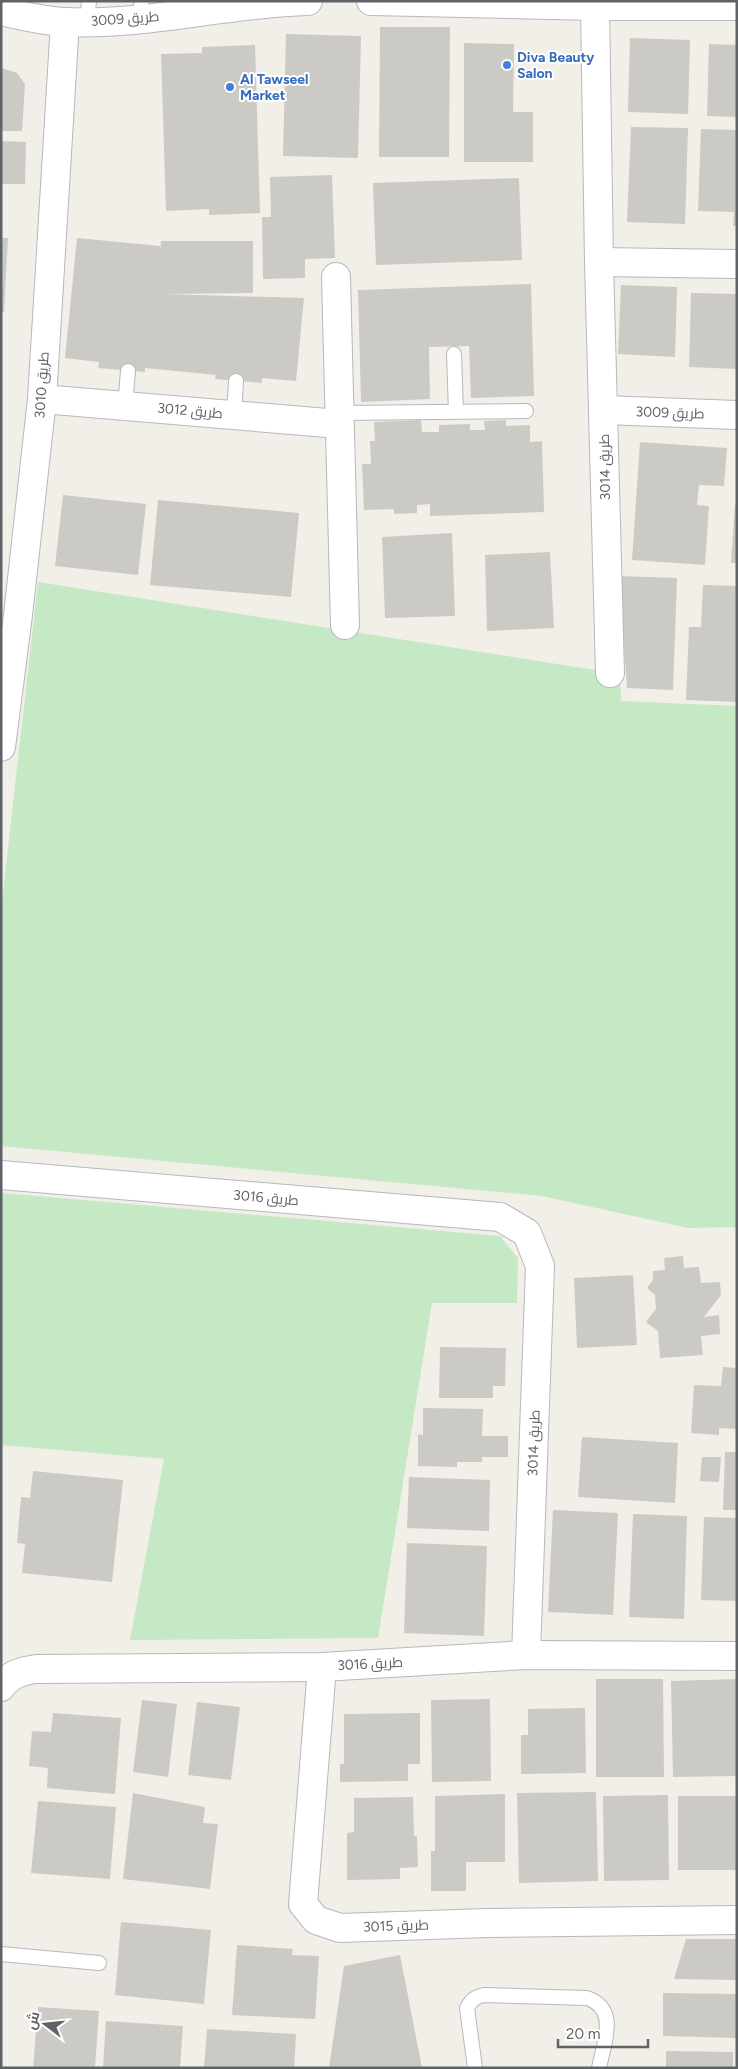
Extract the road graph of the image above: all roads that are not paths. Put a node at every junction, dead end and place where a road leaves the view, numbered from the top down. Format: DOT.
graph roads {
  1 [pos="308,1"];
  2 [pos="371,1"];
  3 [pos="274,2"];
  4 [pos="595,4"];
  5 [pos="737,6"];
  6 [pos="149,10"];
  7 [pos="1,11"];
  8 [pos="80,15"];
  9 [pos="599,262"];
  10 [pos="737,264"];
  11 [pos="336,277"];
  12 [pos="454,354"];
  13 [pos="128,371"];
  14 [pos="236,381"];
  15 [pos="42,399"];
  16 [pos="125,406"];
  17 [pos="604,410"];
  18 [pos="526,411"];
  19 [pos="456,412"];
  20 [pos="234,415"];
  21 [pos="737,415"];
  22 [pos="339,418"];
  23 [pos="10,614"];
  24 [pos="344,625"];
  25 [pos="610,673"];
  26 [pos="1,747"];
  27 [pos="1,1175"];
  28 [pos="527,1233"];
  29 [pos="526,1655"];
  30 [pos="737,1656"];
  31 [pos="322,1666"];
  32 [pos="3,1684"];
  33 [pos="737,1920"];
  34 [pos="1,1954"];
  35 [pos="99,1963"];
  36 [pos="475,2068"];
  37 [pos="599,2068"];
  1 -- 3 [label="street, طريق 3009"];
  2 -- 4 [label="street"];
  3 -- 6 [label="street, طريق 3009"];
  4 -- 5 [label="street"];
  4 -- 9 [label="street, طريق 3014"];
  6 -- 8 [label="street, طريق 3009"];
  7 -- 8 [label="street, طريق 3009"];
  8 -- 15 [label="street, طريق 3010"];
  9 -- 10 [label="street"];
  9 -- 17 [label="street, طريق 3014"];
  11 -- 22 [label="street"];
  12 -- 19 [label="lane"];
  13 -- 16 [label="lane"];
  14 -- 20 [label="lane"];
  15 -- 16 [label="street, طريق 3012"];
  15 -- 23 [label="street, طريق 3010"];
  16 -- 20 [label="street, طريق 3012"];
  17 -- 21 [label="street, طريق 3009"];
  17 -- 25 [label="street, طريق 3014"];
  18 -- 19 [label="lane"];
  19 -- 22 [label="lane"];
  20 -- 22 [label="street, طريق 3012"];
  22 -- 24 [label="street"];
  23 -- 26 [label="street, طريق 3010"];
  27 -- 28 [label="street, طريق 3016"];
  28 -- 29 [label="street, طريق 3014"];
  29 -- 30 [label="street, طريق 3016"];
  29 -- 31 [label="street, طريق 3016"];
  31 -- 32 [label="street, طريق 3016"];
  31 -- 33 [label="street, طريق 3015"];
  34 -- 35 [label="lane"];
  36 -- 37 [label="lane"];
}
